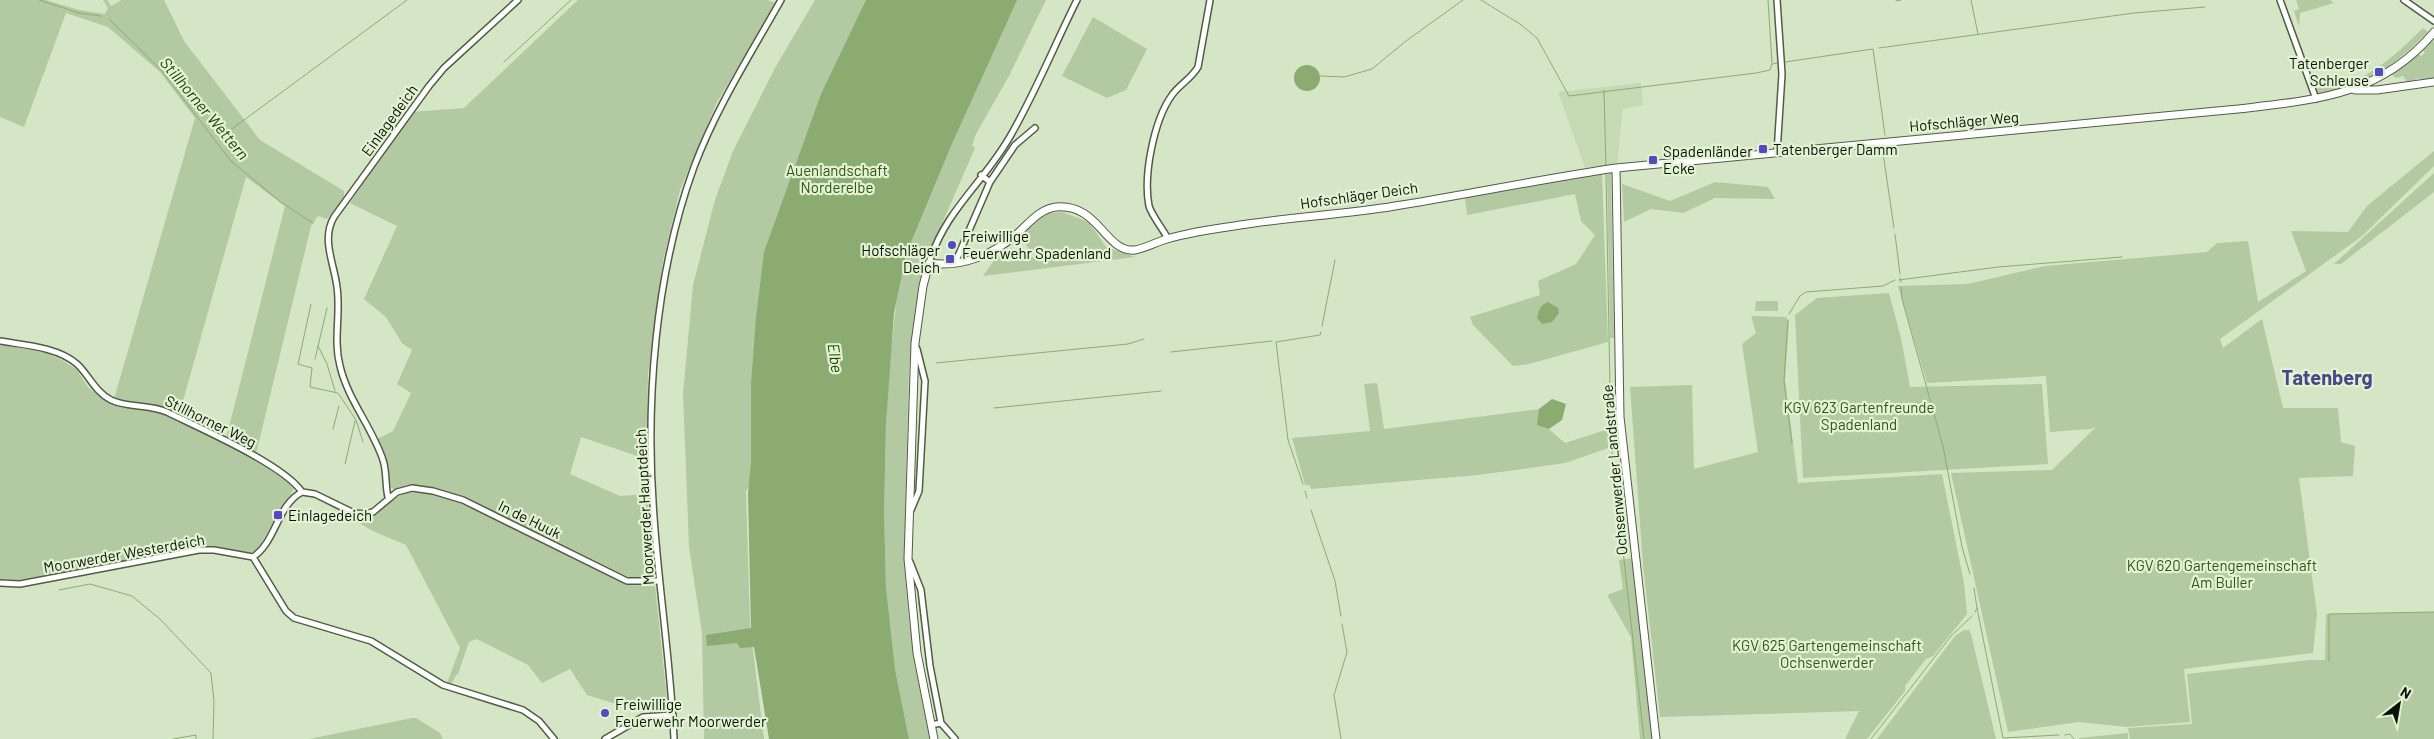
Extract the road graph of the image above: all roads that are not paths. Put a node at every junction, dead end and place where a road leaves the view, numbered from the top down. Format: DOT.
graph roads {
  1 [pos="518,0"];
  2 [pos="781,0"];
  3 [pos="1076,0"];
  4 [pos="1210,0"];
  5 [pos="1777,0"];
  6 [pos="2280,0"];
  7 [pos="2404,0"];
  8 [pos="2434,20"];
  9 [pos="2434,32"];
  10 [pos="2434,82"];
  11 [pos="2353,90"];
  12 [pos="2316,99"];
  13 [pos="1035,128"];
  14 [pos="1777,152"];
  15 [pos="1609,169"];
  16 [pos="981,175"];
  17 [pos="990,182"];
  18 [pos="1168,239"];
  19 [pos="929,263"];
  20 [pos="955,263"];
  21 [pos="0,341"];
  22 [pos="915,343"];
  23 [pos="302,492"];
  24 [pos="388,497"];
  25 [pos="909,515"];
  26 [pos="252,557"];
  27 [pos="908,560"];
  28 [pos="659,581"];
  29 [pos="0,583"];
  30 [pos="673,715"];
  31 [pos="941,723"];
  32 [pos="931,725"];
  33 [pos="554,739"];
  34 [pos="605,739"];
  35 [pos="674,739"];
  36 [pos="934,739"];
  37 [pos="955,739"];
  38 [pos="1656,739"];
  1 -- 24 [label="street, Einlagedeich"];
  2 -- 28 [label="street, Moorwerder Hauptdeich"];
  3 -- 16 [label="street"];
  4 -- 18 [label="street"];
  5 -- 14 [label="street"];
  6 -- 12 [label="street"];
  7 -- 8 [label="street"];
  9 -- 11 [label="street"];
  10 -- 11 [label="street"];
  11 -- 12 [label="street, Hofschläger Weg"];
  12 -- 14 [label="street, Hofschläger Weg"];
  13 -- 17 [label="street"];
  14 -- 15 [label="street, Hofschläger Weg"];
  15 -- 18 [label="street, Hofschläger Deich"];
  15 -- 38 [label="street, Ochsenwerder Landstraße"];
  16 -- 17 [label="street"];
  16 -- 19 [label="street"];
  17 -- 20 [label="street"];
  18 -- 20 [label="street, Hofschläger Deich"];
  19 -- 20 [label="street, Hofschläger Deich"];
  19 -- 22 [label="street"];
  21 -- 23 [label="street, Stillhorner Weg"];
  22 -- 25 [label="street"];
  22 -- 25 [label="street"];
  23 -- 24 [label="street, Stillhorner Weg"];
  23 -- 26 [label="street"];
  24 -- 28 [label="street, In de Huuk"];
  25 -- 27 [label="street"];
  26 -- 29 [label="street, Moorwerder Westerdeich"];
  26 -- 33 [label="street"];
  27 -- 31 [label="street"];
  27 -- 32 [label="street"];
  28 -- 30 [label="street, Moorwerder Hauptdeich"];
  30 -- 34 [label="street"];
  30 -- 35 [label="street, Moorwerder Hauptdeich"];
  31 -- 32 [label="street"];
  31 -- 37 [label="street"];
  32 -- 36 [label="street"];
}
